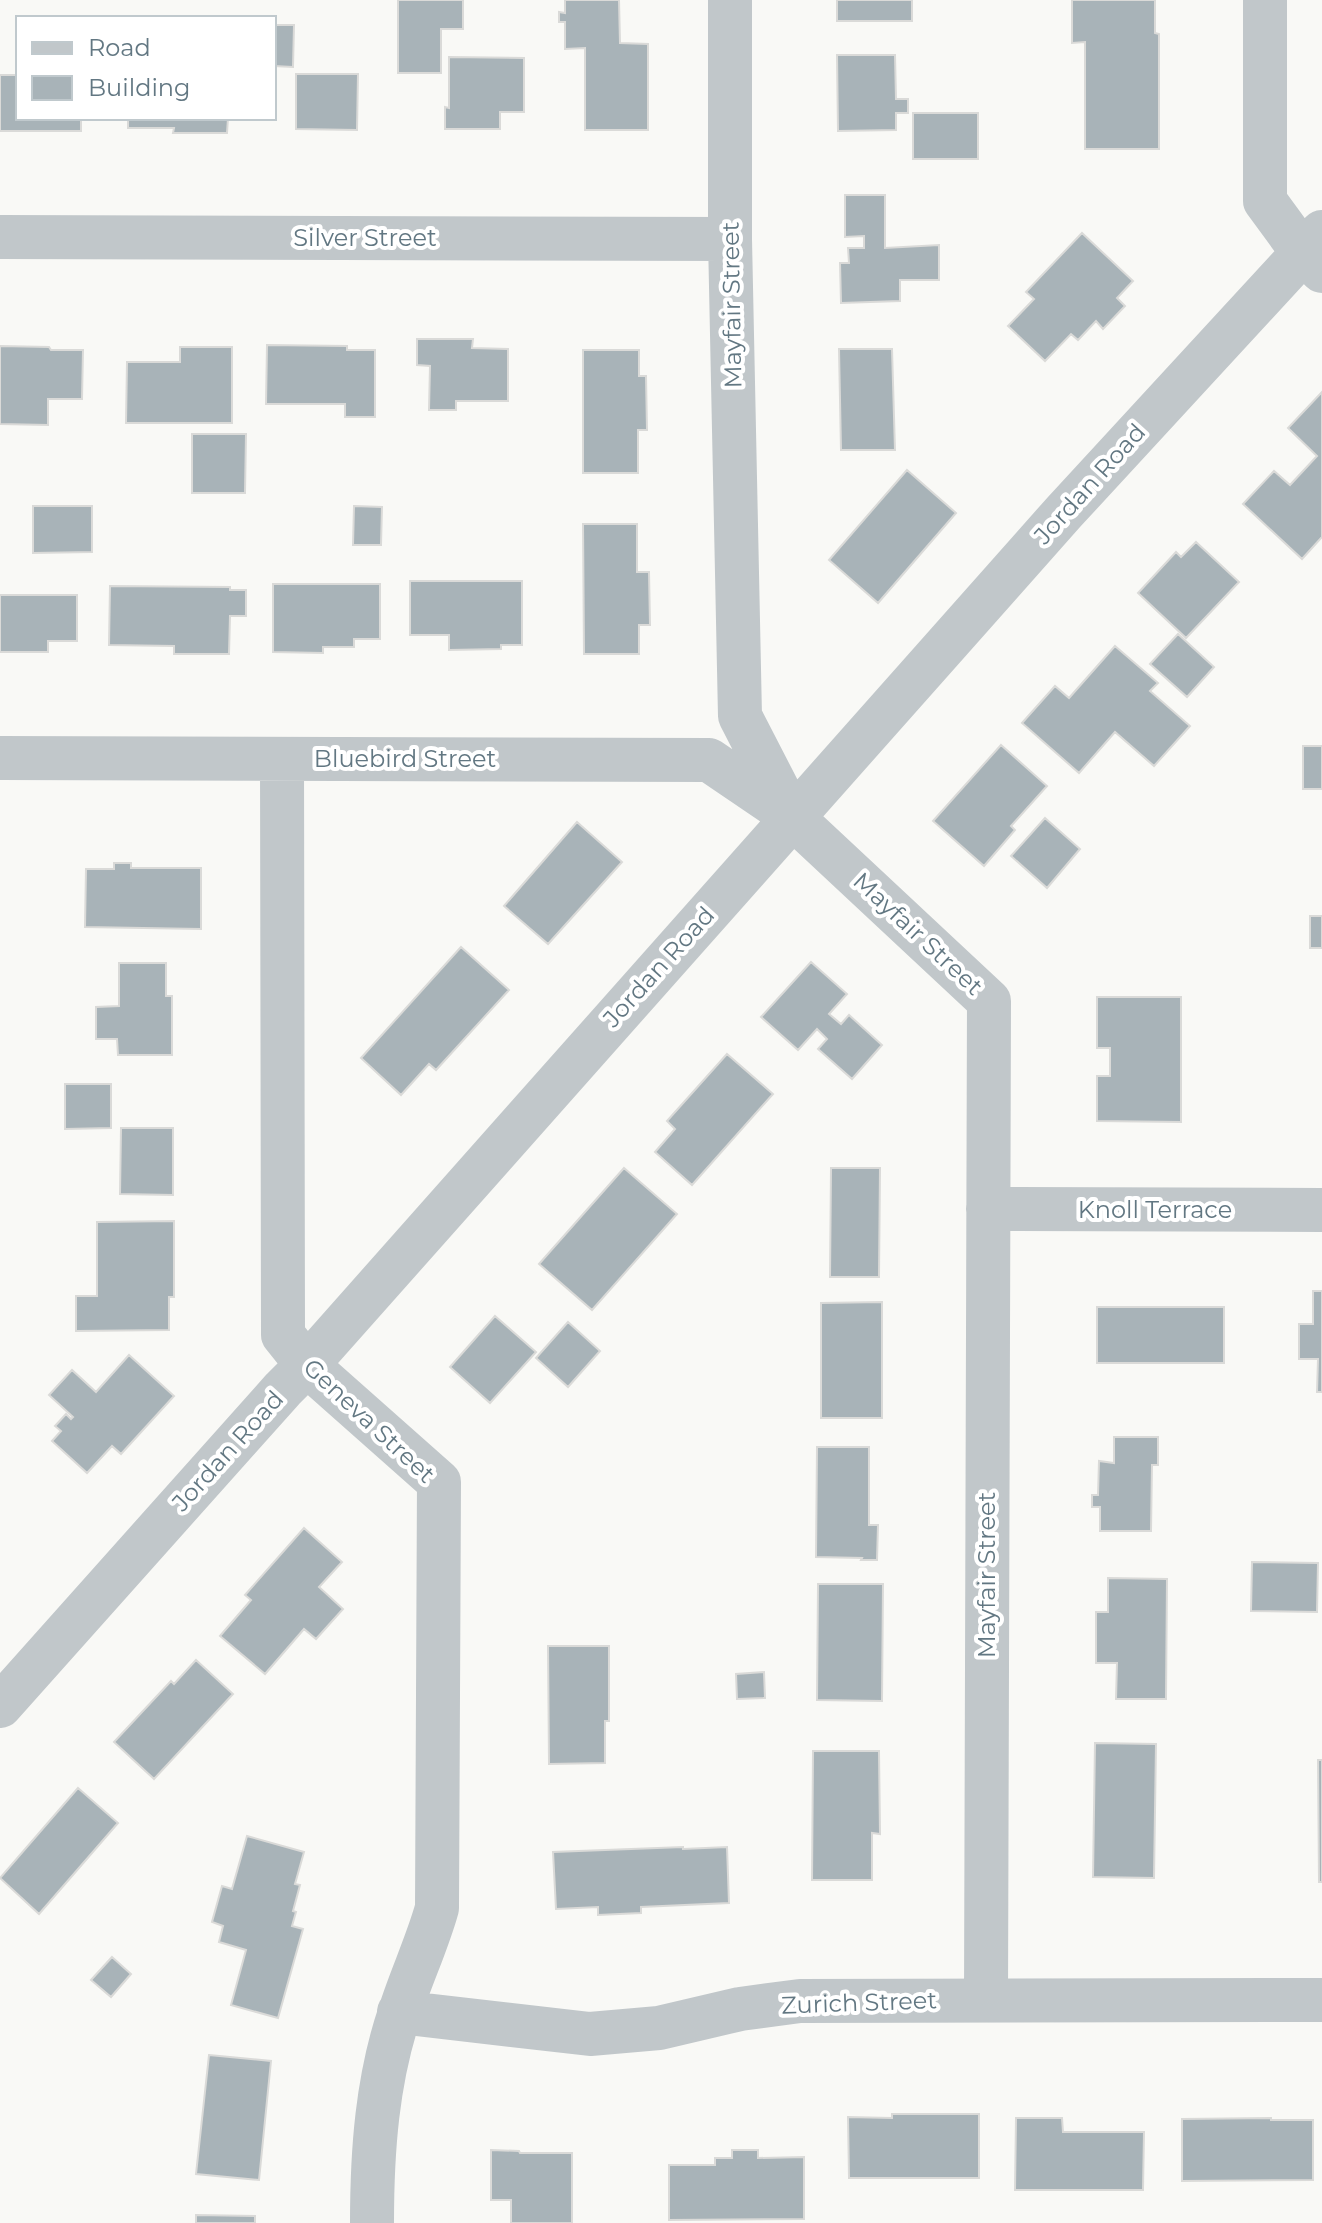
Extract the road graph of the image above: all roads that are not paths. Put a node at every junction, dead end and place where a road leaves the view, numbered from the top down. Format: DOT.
graph roads {
  1 [pos="730,0"];
  2 [pos="1265,0"];
  3 [pos="0,237"];
  4 [pos="730,239"];
  5 [pos="1316,252"];
  6 [pos="0,758"];
  7 [pos="282,759"];
  8 [pos="792,817"];
  9 [pos="988,1209"];
  10 [pos="1322,1210"];
  11 [pos="307,1365"];
  12 [pos="0,1706"];
  13 [pos="986,2000"];
  14 [pos="1322,2000"];
  15 [pos="399,2012"];
  16 [pos="372,2223"];
  1 -- 4 [label="street, Mayfair Street"];
  2 -- 5 [label="street"];
  3 -- 4 [label="street, Silver Street"];
  4 -- 8 [label="street, Mayfair Street"];
  5 -- 8 [label="street, Jordan Road"];
  6 -- 7 [label="street, Bluebird Street"];
  7 -- 8 [label="street, Bluebird Street"];
  7 -- 11 [label="street, Geneva Street"];
  8 -- 9 [label="street, Mayfair Street"];
  8 -- 11 [label="street, Jordan Road"];
  9 -- 10 [label="street, Knoll Terrace"];
  9 -- 13 [label="street, Mayfair Street"];
  11 -- 12 [label="street, Jordan Road"];
  11 -- 15 [label="street, Geneva Street"];
  13 -- 14 [label="street, Zurich Street"];
  13 -- 15 [label="street, Zurich Street"];
  15 -- 16 [label="street, Geneva Street"];
}
